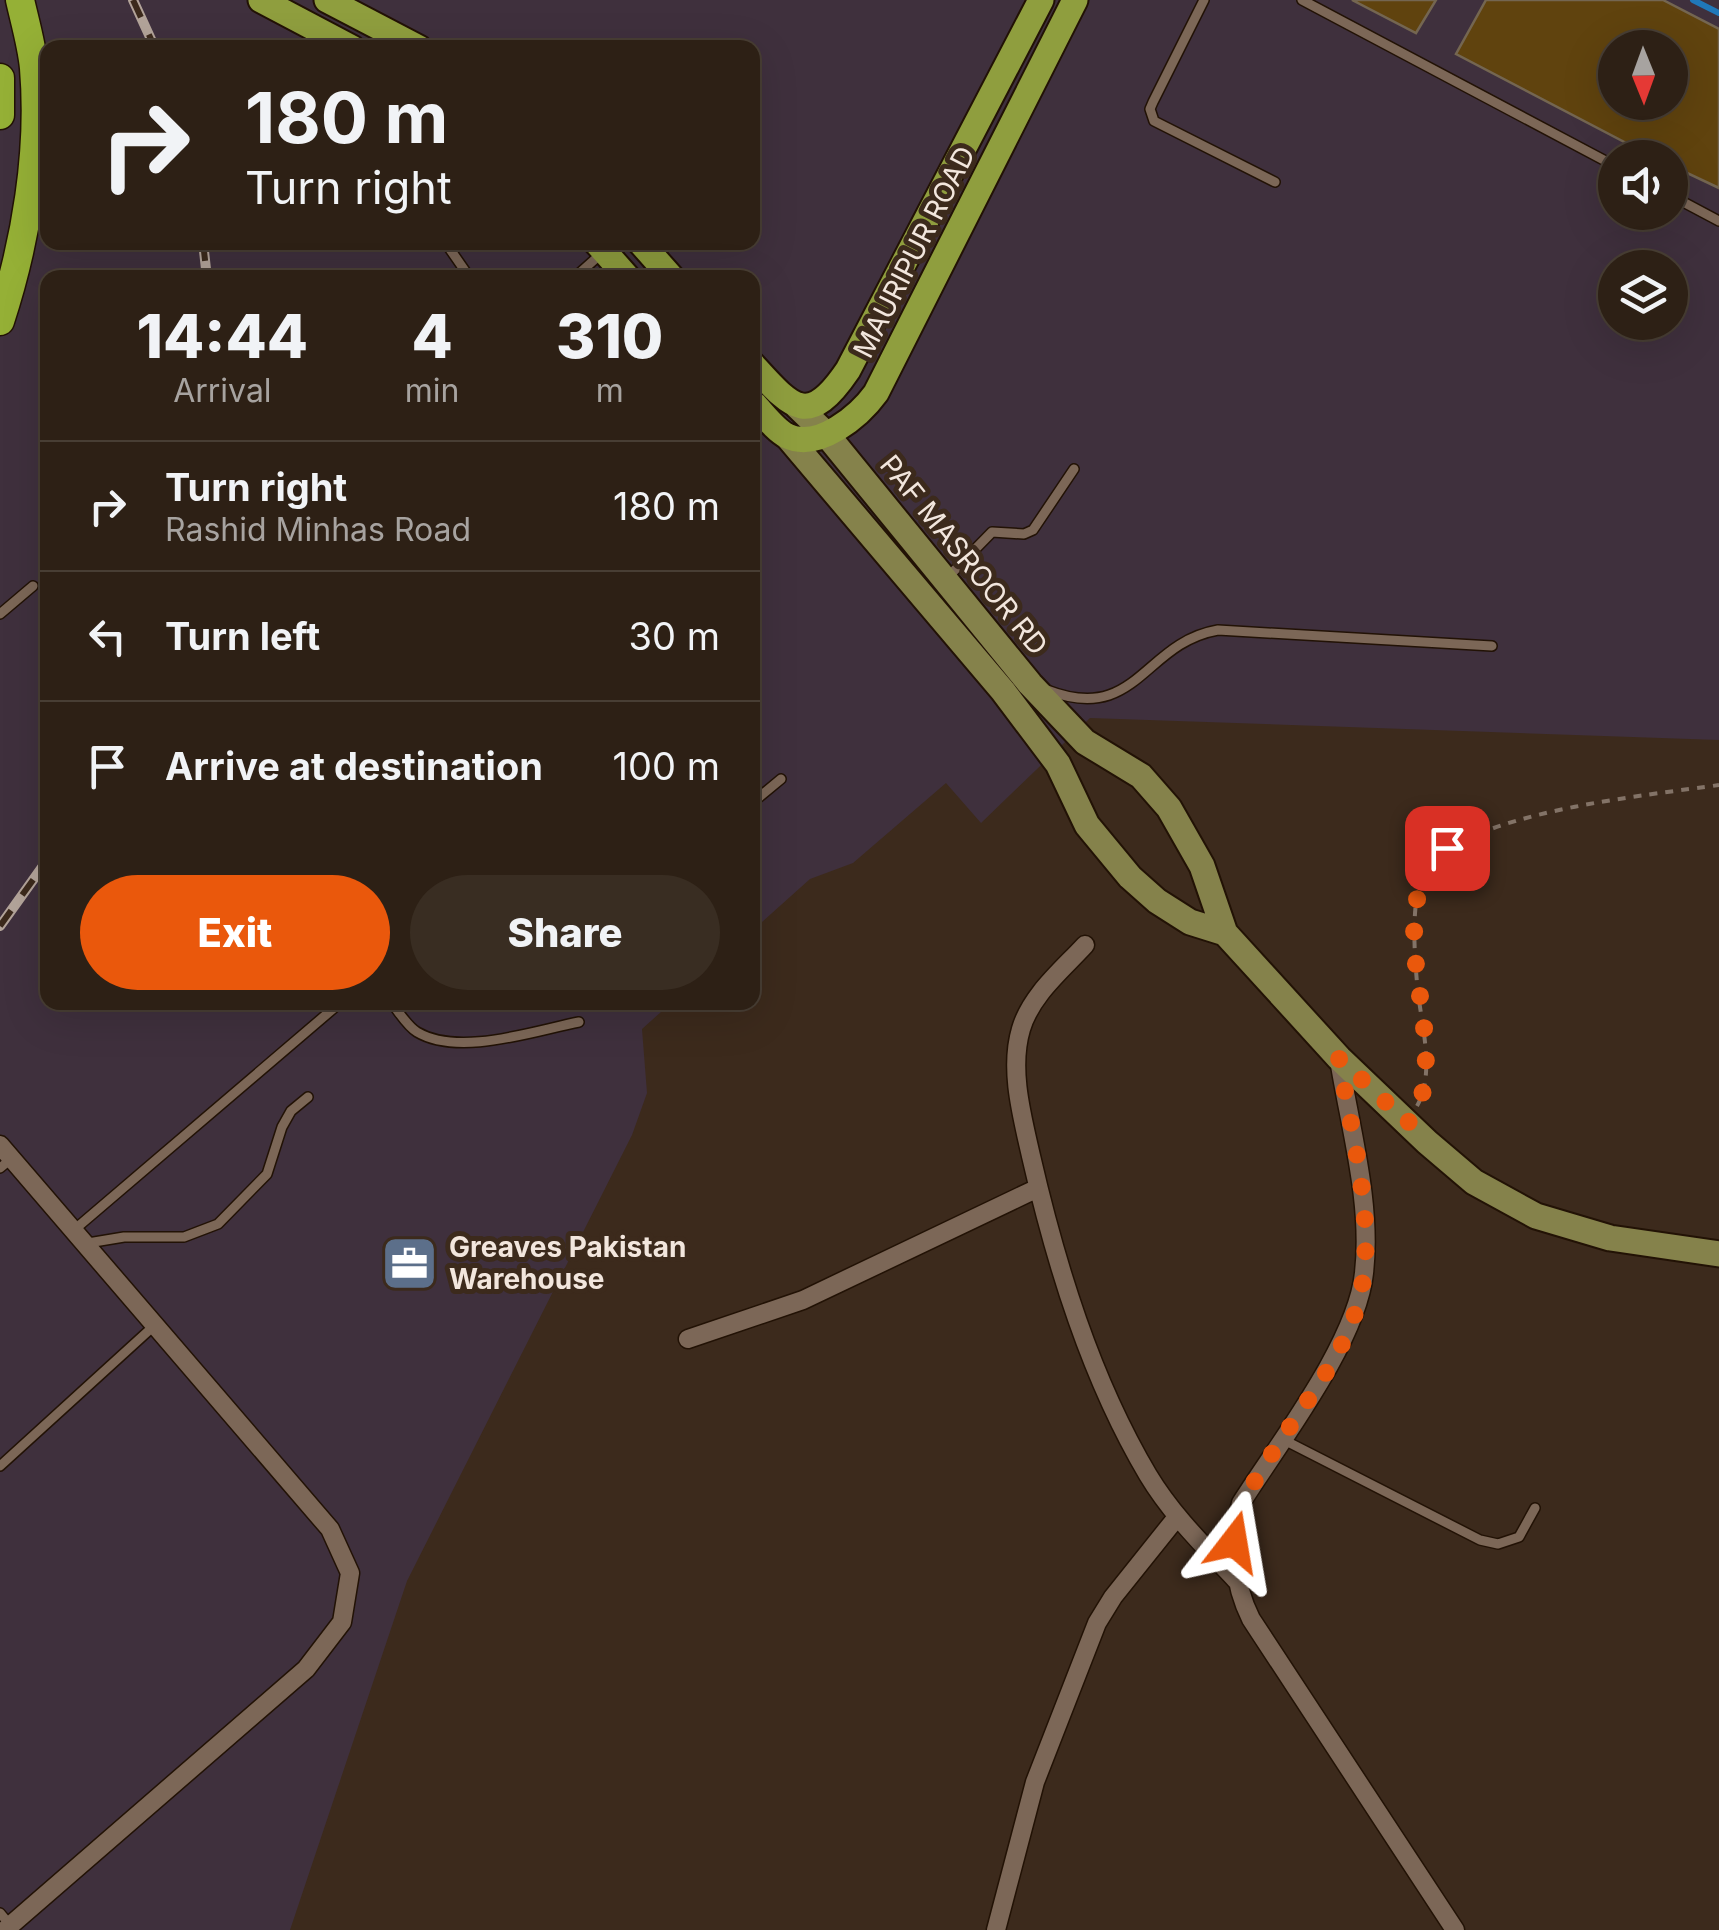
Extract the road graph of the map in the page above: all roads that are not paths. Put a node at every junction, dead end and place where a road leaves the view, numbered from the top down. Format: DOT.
graph roads {
  1 [pos="20,0"];
  2 [pos="261,0"];
  3 [pos="328,0"];
  4 [pos="1041,0"];
  5 [pos="1074,0"];
  6 [pos="1204,0"];
  7 [pos="1302,0"];
  8 [pos="337,40"];
  9 [pos="405,40"];
  10 [pos="40,70"];
  11 [pos="0,78"];
  12 [pos="40,83"];
  13 [pos="0,115"];
  14 [pos="1598,157"];
  15 [pos="1275,182"];
  16 [pos="1688,205"];
  17 [pos="1719,221"];
  18 [pos="597,250"];
  19 [pos="603,250"];
  20 [pos="647,250"];
  21 [pos="581,270"];
  22 [pos="621,270"];
  23 [pos="665,270"];
  24 [pos="0,321"];
  25 [pos="760,373"];
  26 [pos="797,406"];
  27 [pos="760,410"];
  28 [pos="827,434"];
  29 [pos="787,436"];
  30 [pos="1074,469"];
  31 [pos="945,580"];
  32 [pos="34,586"];
  33 [pos="925,599"];
  34 [pos="0,614"];
  35 [pos="1492,646"];
  36 [pos="1030,684"];
  37 [pos="781,779"];
  38 [pos="760,796"];
  39 [pos="1226,933"];
  40 [pos="1085,945"];
  41 [pos="333,1010"];
  42 [pos="397,1010"];
  43 [pos="579,1022"];
  44 [pos="1339,1058"];
  45 [pos="308,1097"];
  46 [pos="4,1157"];
  47 [pos="1038,1188"];
  48 [pos="79,1237"];
  49 [pos="1719,1254"];
  50 [pos="156,1324"];
  51 [pos="688,1339"];
  52 [pos="1282,1438"];
  53 [pos="0,1466"];
  54 [pos="1536,1508"];
  55 [pos="1177,1517"];
  56 [pos="1236,1580"];
  57 [pos="5,1923"];
  58 [pos="996,1930"];
  59 [pos="1455,1930"];
  1 -- 10 [label="highway"];
  2 -- 8 [label="main road"];
  3 -- 9 [label="main road"];
  4 -- 26 [label="main road, MAURIPUR ROAD"];
  5 -- 28 [label="main road, MAURIPUR ROAD"];
  6 -- 15 [label="lane"];
  7 -- 14 [label="lane"];
  11 -- 13 [label="highway"];
  12 -- 24 [label="highway"];
  16 -- 17 [label="lane"];
  18 -- 21 [label="lane"];
  19 -- 22 [label="main road"];
  20 -- 23 [label="main road"];
  25 -- 26 [label="main road"];
  26 -- 28 [label="main road, PAF MASROOR RD"];
  27 -- 29 [label="main road"];
  28 -- 29 [label="main road"];
  28 -- 31 [label="main road, PAF MASROOR RD"];
  29 -- 33 [label="main road, PAF MASROOR RD"];
  30 -- 31 [label="lane"];
  31 -- 33 [label="lane"];
  31 -- 36 [label="main road, PAF MASROOR RD"];
  32 -- 34 [label="lane"];
  33 -- 39 [label="main road, PAF MASROOR RD"];
  35 -- 36 [label="lane"];
  36 -- 39 [label="main road, PAF MASROOR RD"];
  37 -- 38 [label="lane"];
  39 -- 44 [label="main road"];
  40 -- 47 [label="street"];
  41 -- 48 [label="lane"];
  42 -- 43 [label="lane"];
  44 -- 49 [label="main road"];
  44 -- 52 [label="street"];
  45 -- 48 [label="lane"];
  46 -- 48 [label="street"];
  47 -- 51 [label="street"];
  47 -- 55 [label="street"];
  48 -- 50 [label="street"];
  50 -- 53 [label="lane"];
  50 -- 57 [label="street"];
  52 -- 54 [label="lane"];
  52 -- 56 [label="street"];
  55 -- 56 [label="street"];
  55 -- 58 [label="street"];
  56 -- 59 [label="street"];
}
